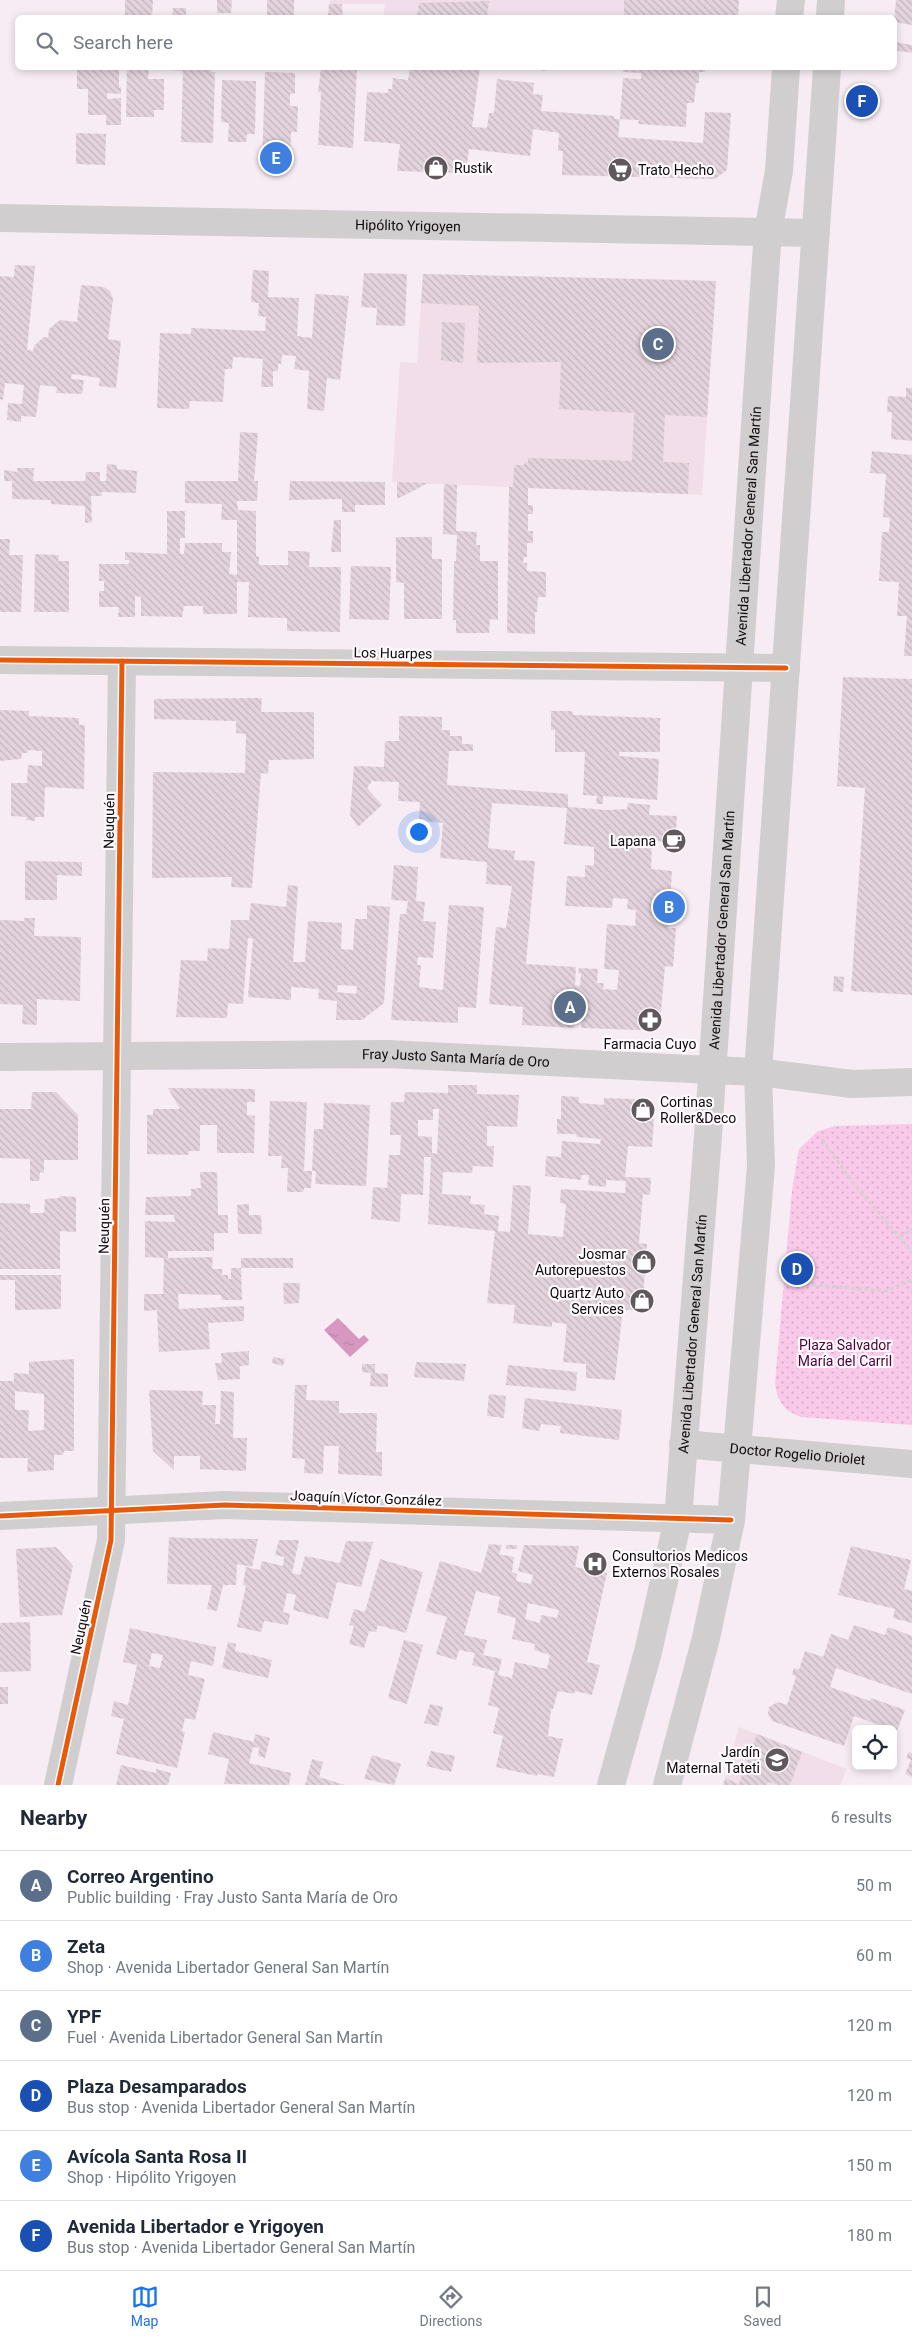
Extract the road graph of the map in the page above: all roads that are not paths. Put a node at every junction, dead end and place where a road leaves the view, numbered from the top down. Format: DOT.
graph roads {
  1 [pos="791,0"];
  2 [pos="831,0"];
  3 [pos="789,15"];
  4 [pos="830,15"];
  5 [pos="786,70"];
  6 [pos="827,70"];
  7 [pos="0,218"];
  8 [pos="768,232"];
  9 [pos="815,233"];
  10 [pos="0,660"];
  11 [pos="122,661"];
  12 [pos="738,667"];
  13 [pos="786,668"];
  14 [pos="117,1056"];
  15 [pos="0,1057"];
  16 [pos="711,1070"];
  17 [pos="758,1072"];
  18 [pos="912,1082"];
  19 [pos="684,1444"];
  20 [pos="738,1448"];
  21 [pos="912,1464"];
  22 [pos="112,1510"];
  23 [pos="0,1516"];
  24 [pos="678,1519"];
  25 [pos="731,1520"];
  26 [pos="58,1785"];
  27 [pos="611,1785"];
  28 [pos="667,1785"];
  1 -- 3 [label="main road"];
  2 -- 4 [label="main road"];
  5 -- 8 [label="main road, Avenida Libertador General San Martín"];
  6 -- 9 [label="main road"];
  7 -- 8 [label="main road, Hipólito Yrigoyen"];
  8 -- 9 [label="main road, Hipólito Yrigoyen"];
  8 -- 12 [label="main road, Avenida Libertador General San Martín"];
  9 -- 13 [label="main road"];
  10 -- 11 [label="main road, Los Huarpes"];
  11 -- 12 [label="main road, Los Huarpes"];
  11 -- 14 [label="main road, Neuquén"];
  12 -- 13 [label="main road, Los Huarpes"];
  12 -- 16 [label="main road, Avenida Libertador General San Martín"];
  13 -- 17 [label="main road"];
  14 -- 15 [label="main road, Fray Justo Santa María de Oro"];
  14 -- 16 [label="main road, Fray Justo Santa María de Oro"];
  14 -- 22 [label="main road, Neuquén"];
  16 -- 17 [label="main road, Fray Justo Santa María de Oro"];
  16 -- 19 [label="main road, Avenida Libertador General San Martín"];
  17 -- 18 [label="main road, Fray Justo Santa María de Oro"];
  17 -- 20 [label="main road"];
  19 -- 20 [label="main road, Doctor Rogelio Driolet"];
  19 -- 24 [label="main road, Avenida Libertador General San Martín"];
  20 -- 21 [label="main road, Doctor Rogelio Driolet"];
  20 -- 25 [label="main road"];
  22 -- 23 [label="main road, Joaquín Víctor González"];
  22 -- 24 [label="main road, Joaquín Víctor González"];
  22 -- 26 [label="main road, Neuquén"];
  24 -- 25 [label="main road, Joaquín Víctor González"];
  24 -- 27 [label="main road, Avenida Libertador General San Martín"];
  25 -- 28 [label="main road"];
}
